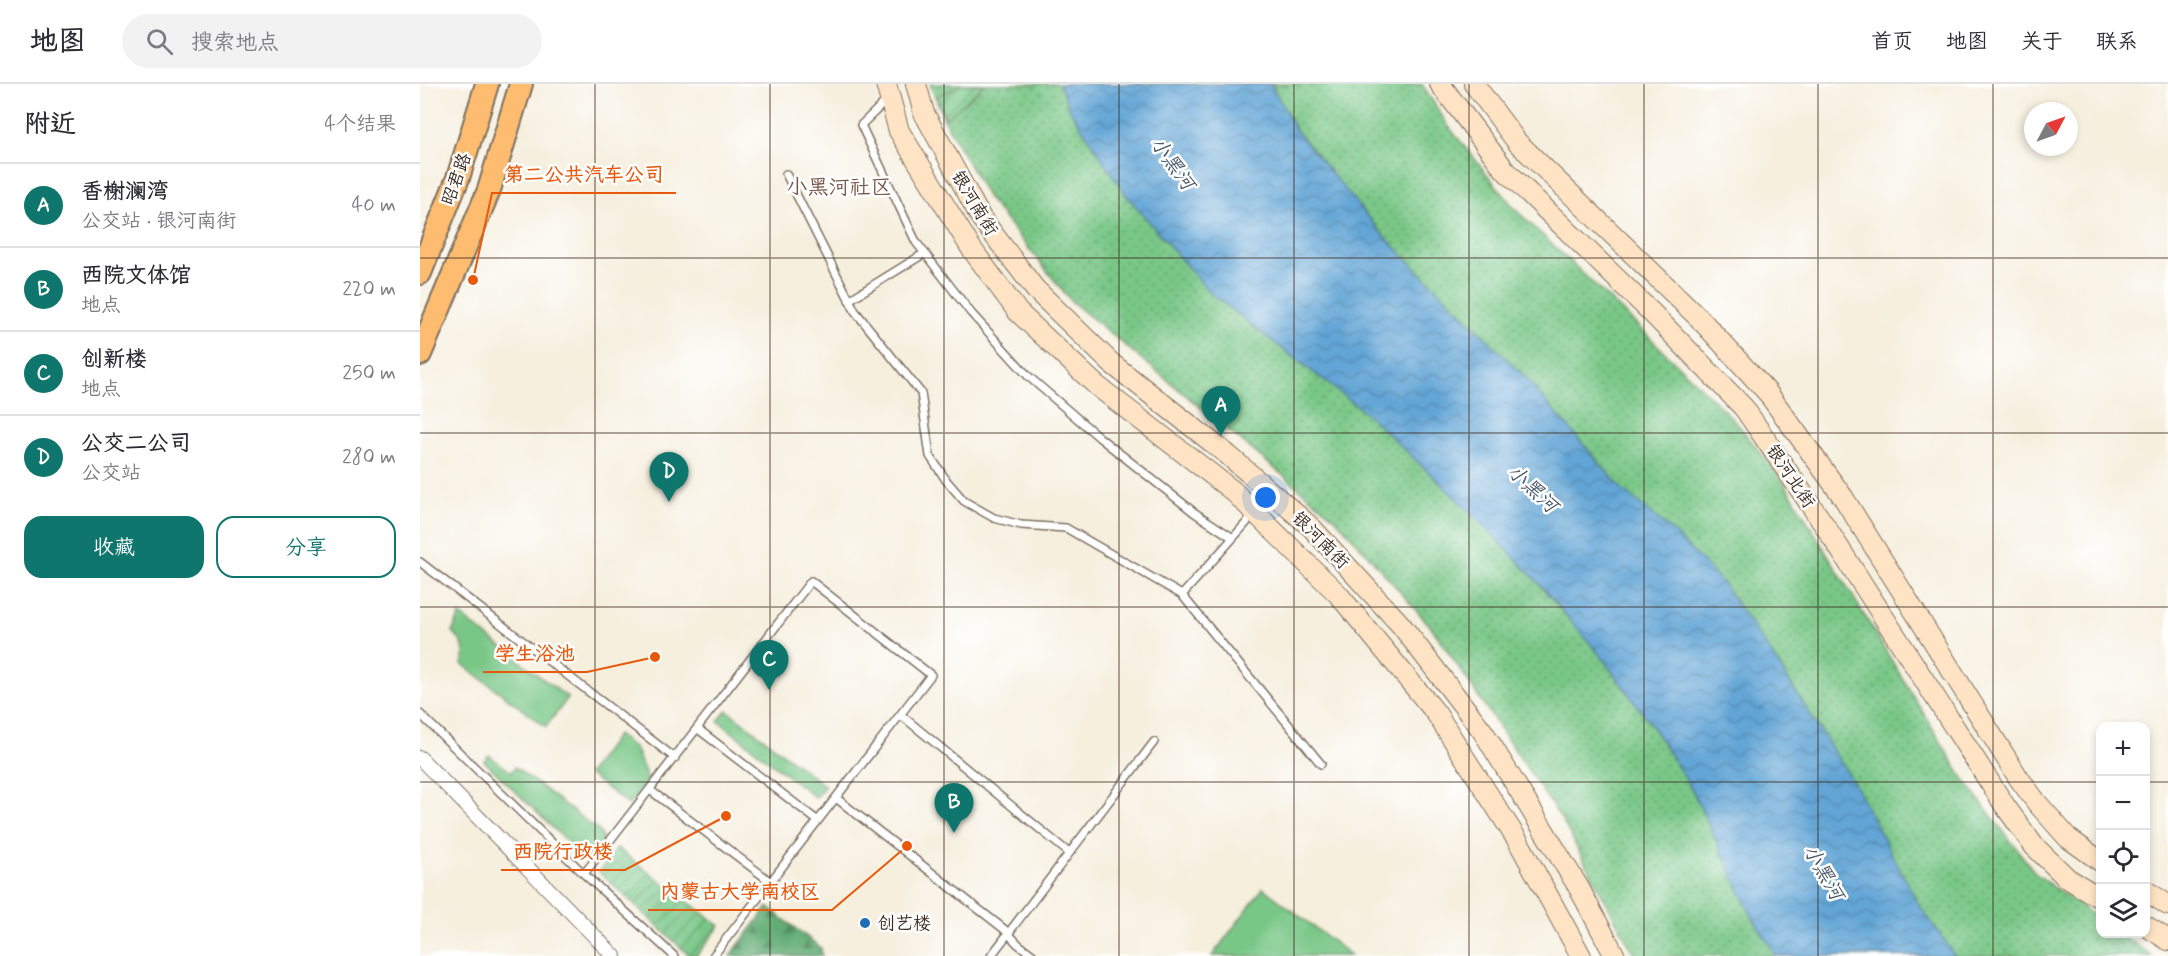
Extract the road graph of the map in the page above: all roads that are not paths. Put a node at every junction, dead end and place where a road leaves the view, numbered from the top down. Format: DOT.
graph roads {
  1 [pos="487,84"];
  2 [pos="916,84"];
  3 [pos="1440,84"];
  4 [pos="1474,84"];
  5 [pos="521,86"];
  6 [pos="888,91"];
  7 [pos="786,174"];
  8 [pos="925,253"];
  9 [pos="420,273"];
  10 [pos="849,300"];
  11 [pos="420,354"];
  12 [pos="1255,513"];
  13 [pos="1233,538"];
  14 [pos="420,563"];
  15 [pos="1182,595"];
  16 [pos="420,714"];
  17 [pos="901,715"];
  18 [pos="698,729"];
  19 [pos="1154,742"];
  20 [pos="420,758"];
  21 [pos="675,758"];
  22 [pos="1321,764"];
  23 [pos="650,790"];
  24 [pos="836,798"];
  25 [pos="818,821"];
  26 [pos="1070,853"];
  27 [pos="2096,858"];
  28 [pos="584,874"];
  29 [pos="771,882"];
  30 [pos="2150,894"];
  31 [pos="2096,896"];
  32 [pos="2168,905"];
  33 [pos="2150,929"];
  34 [pos="1008,934"];
  35 [pos="2168,940"];
  36 [pos="614,956"];
  37 [pos="674,956"];
  38 [pos="712,956"];
  39 [pos="991,956"];
  40 [pos="1034,956"];
  41 [pos="1581,956"];
  42 [pos="1615,956"];
  1 -- 9 [label="highway, 昭君路"];
  2 -- 42 [label="main road, 银河南街"];
  3 -- 31 [label="main road, 银河北街"];
  4 -- 27 [label="main road, 银河北街"];
  5 -- 11 [label="highway, 昭君路"];
  6 -- 8 [label="lane"];
  6 -- 12 [label="main road, 银河南街"];
  7 -- 10 [label="lane"];
  8 -- 10 [label="lane"];
  8 -- 13 [label="lane"];
  10 -- 15 [label="lane"];
  12 -- 13 [label="lane"];
  12 -- 41 [label="main road, 银河南街"];
  13 -- 15 [label="lane"];
  14 -- 21 [label="lane"];
  15 -- 22 [label="lane"];
  16 -- 28 [label="lane"];
  17 -- 18 [label="lane"];
  17 -- 24 [label="lane"];
  17 -- 26 [label="lane"];
  18 -- 21 [label="lane"];
  18 -- 25 [label="lane"];
  19 -- 26 [label="lane"];
  20 -- 36 [label="street"];
  21 -- 23 [label="lane"];
  23 -- 28 [label="lane"];
  23 -- 29 [label="lane"];
  24 -- 25 [label="lane"];
  24 -- 34 [label="lane"];
  25 -- 29 [label="lane"];
  26 -- 34 [label="lane"];
  28 -- 37 [label="lane"];
  29 -- 38 [label="lane"];
  30 -- 32 [label="main road"];
  33 -- 35 [label="main road"];
  34 -- 39 [label="lane"];
  34 -- 40 [label="lane"];
}
